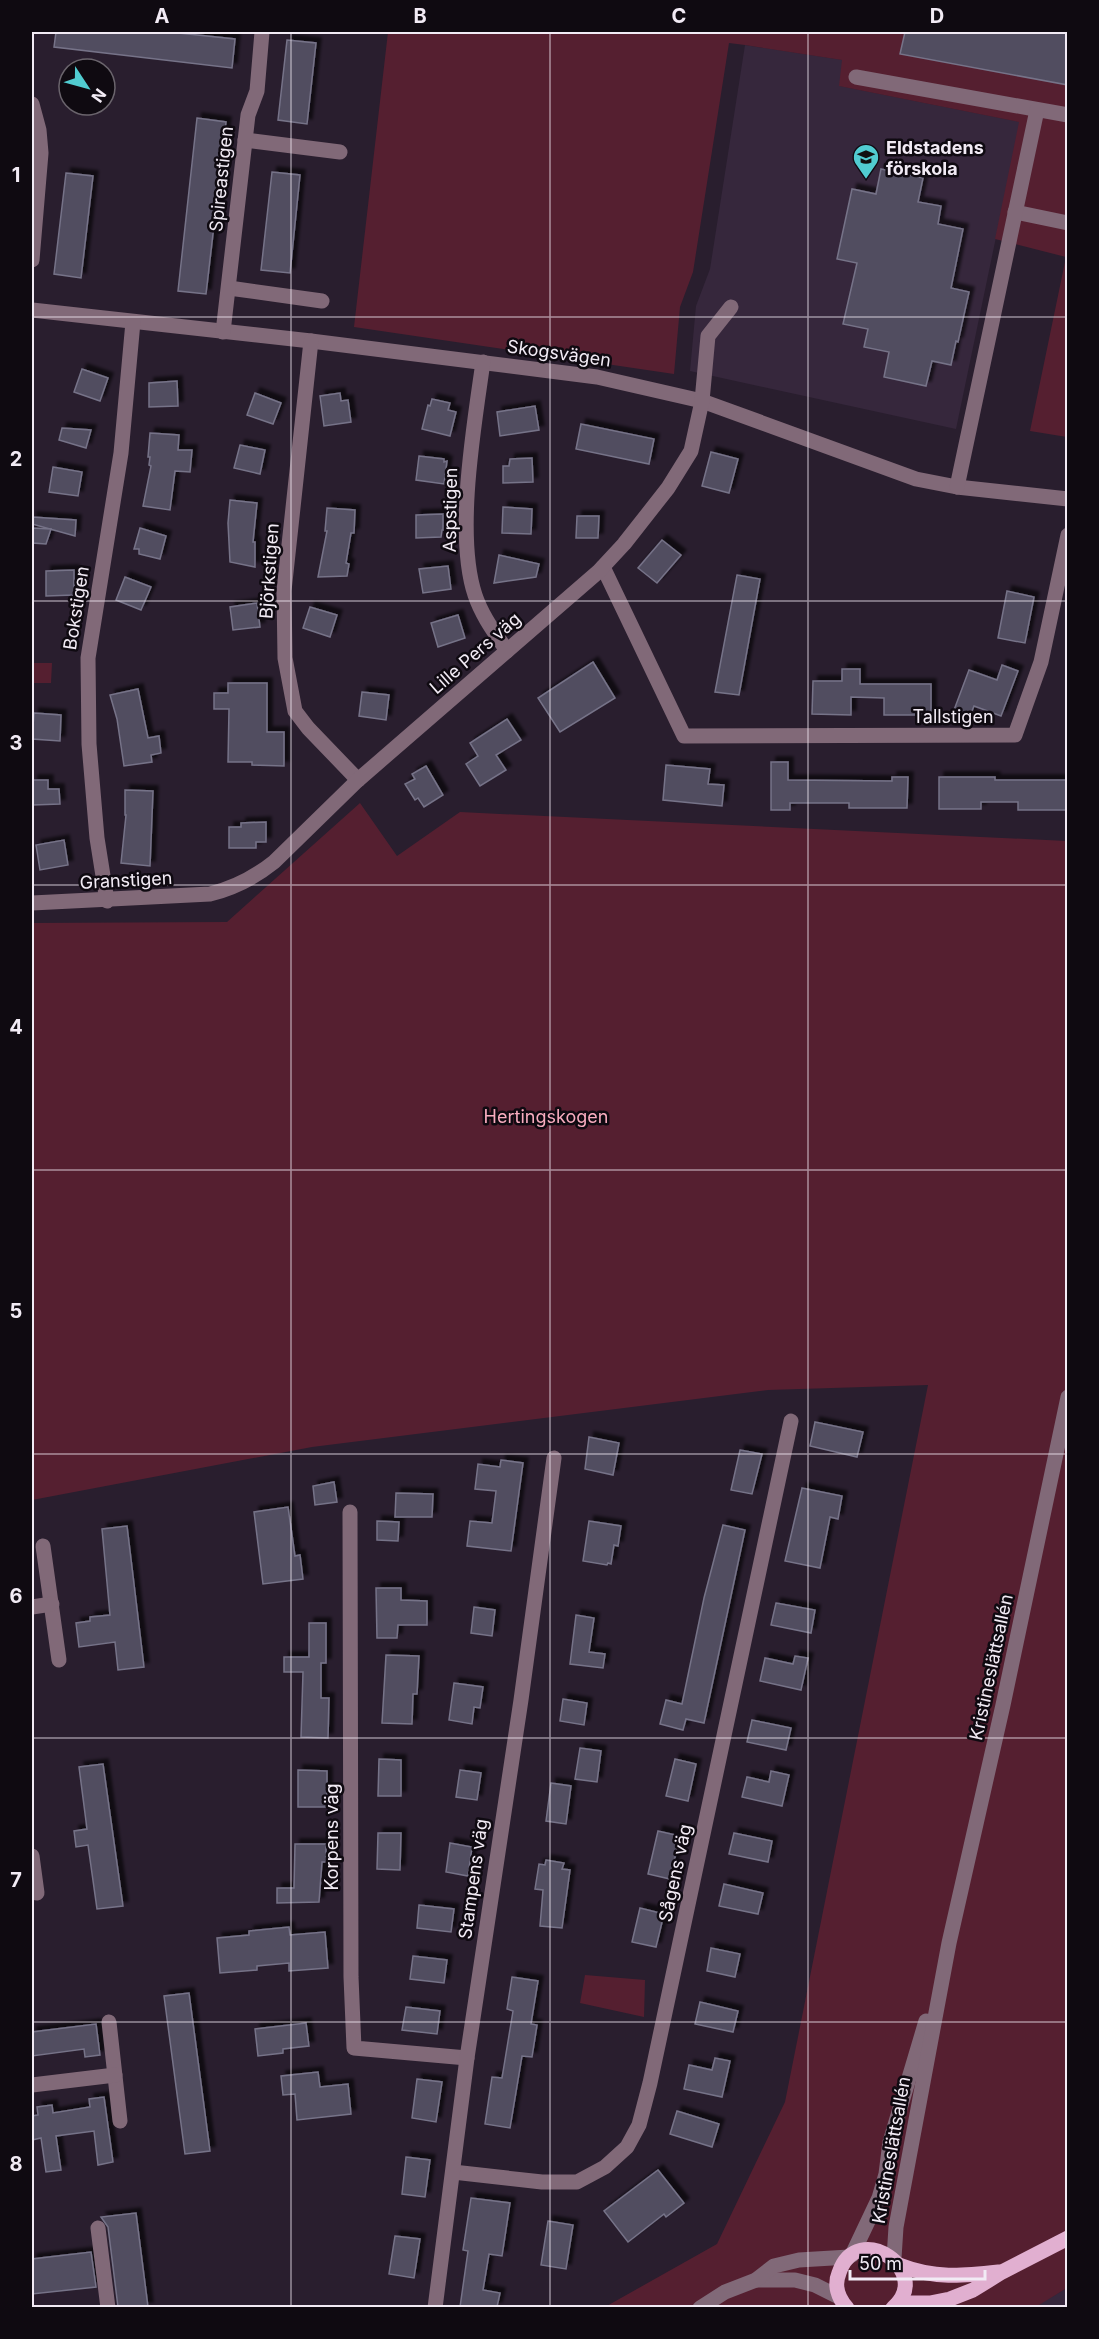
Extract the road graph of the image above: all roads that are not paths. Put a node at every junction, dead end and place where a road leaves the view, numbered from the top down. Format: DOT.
graph roads {
  1 [pos="262,32"];
  2 [pos="856,77"];
  3 [pos="32,104"];
  4 [pos="1037,110"];
  5 [pos="1068,116"];
  6 [pos="245,140"];
  7 [pos="340,152"];
  8 [pos="1014,212"];
  9 [pos="1068,223"];
  10 [pos="32,260"];
  11 [pos="229,288"];
  12 [pos="322,301"];
  13 [pos="731,307"];
  14 [pos="32,310"];
  15 [pos="133,322"];
  16 [pos="223,332"];
  17 [pos="311,341"];
  18 [pos="483,362"];
  19 [pos="702,401"];
  20 [pos="957,487"];
  21 [pos="1068,499"];
  22 [pos="1068,535"];
  23 [pos="603,567"];
  24 [pos="507,651"];
  25 [pos="358,780"];
  26 [pos="222,891"];
  27 [pos="107,901"];
  28 [pos="32,903"];
  29 [pos="1068,1397"];
  30 [pos="790,1421"];
  31 [pos="555,1458"];
  32 [pos="350,1512"];
  33 [pos="43,1546"];
  34 [pos="52,1604"];
  35 [pos="32,1606"];
  36 [pos="59,1660"];
  37 [pos="32,1856"];
  38 [pos="37,1893"];
  39 [pos="949,1943"];
  40 [pos="109,2022"];
  41 [pos="466,2058"];
  42 [pos="115,2075"];
  43 [pos="32,2085"];
  44 [pos="120,2121"];
  45 [pos="453,2172"];
  46 [pos="98,2228"];
  47 [pos="1068,2238"];
  48 [pos="851,2256"];
  49 [pos="897,2262"];
  50 [pos="1002,2272"];
  51 [pos="756,2280"];
  52 [pos="844,2304"];
  53 [pos="896,2305"];
  54 [pos="108,2307"];
  55 [pos="435,2307"];
  56 [pos="700,2307"];
  1 -- 6 [label="street, Spireastigen"];
  2 -- 4 [label="street"];
  3 -- 10 [label="street"];
  4 -- 5 [label="street"];
  4 -- 8 [label="street"];
  6 -- 7 [label="street"];
  6 -- 11 [label="street, Spireastigen"];
  8 -- 9 [label="street"];
  8 -- 20 [label="street"];
  11 -- 12 [label="street"];
  11 -- 16 [label="street, Spireastigen"];
  13 -- 19 [label="street, Lille Pers väg"];
  14 -- 15 [label="street, Skogsvägen"];
  15 -- 16 [label="street, Skogsvägen"];
  15 -- 27 [label="street, Bokstigen"];
  16 -- 17 [label="street, Skogsvägen"];
  17 -- 18 [label="street, Skogsvägen"];
  17 -- 25 [label="street, Björkstigen"];
  18 -- 19 [label="street, Skogsvägen"];
  18 -- 24 [label="street, Aspstigen"];
  19 -- 20 [label="street, Skogsvägen"];
  19 -- 23 [label="street, Lille Pers väg"];
  20 -- 21 [label="street, Skogsvägen"];
  22 -- 23 [label="street, Tallstigen"];
  23 -- 24 [label="street, Lille Pers väg"];
  24 -- 25 [label="street, Lille Pers väg"];
  25 -- 26 [label="street, Lille Pers väg"];
  26 -- 27 [label="street, Granstigen"];
  27 -- 28 [label="street, Granstigen"];
  29 -- 39 [label="street, Kristineslättsallén"];
  30 -- 45 [label="street, Sågens väg"];
  31 -- 41 [label="street, Stampens väg"];
  32 -- 41 [label="street, Korpens väg"];
  33 -- 34 [label="street"];
  34 -- 35 [label="street"];
  34 -- 36 [label="street"];
  37 -- 38 [label="street"];
  39 -- 48 [label="street, Kristineslättsallén"];
  39 -- 49 [label="street, Kristineslättsallén"];
  40 -- 42 [label="street"];
  41 -- 45 [label="street, Stampens väg"];
  42 -- 43 [label="street"];
  42 -- 44 [label="street"];
  45 -- 55 [label="street, Stampens väg"];
  46 -- 54 [label="street"];
  47 -- 50 [label="main road"];
  48 -- 49 [label="main road"];
  48 -- 51 [label="street"];
  48 -- 52 [label="main road"];
  49 -- 50 [label="main road"];
  49 -- 53 [label="main road"];
  50 -- 53 [label="main road"];
  51 -- 52 [label="street"];
  51 -- 56 [label="street"];
}
